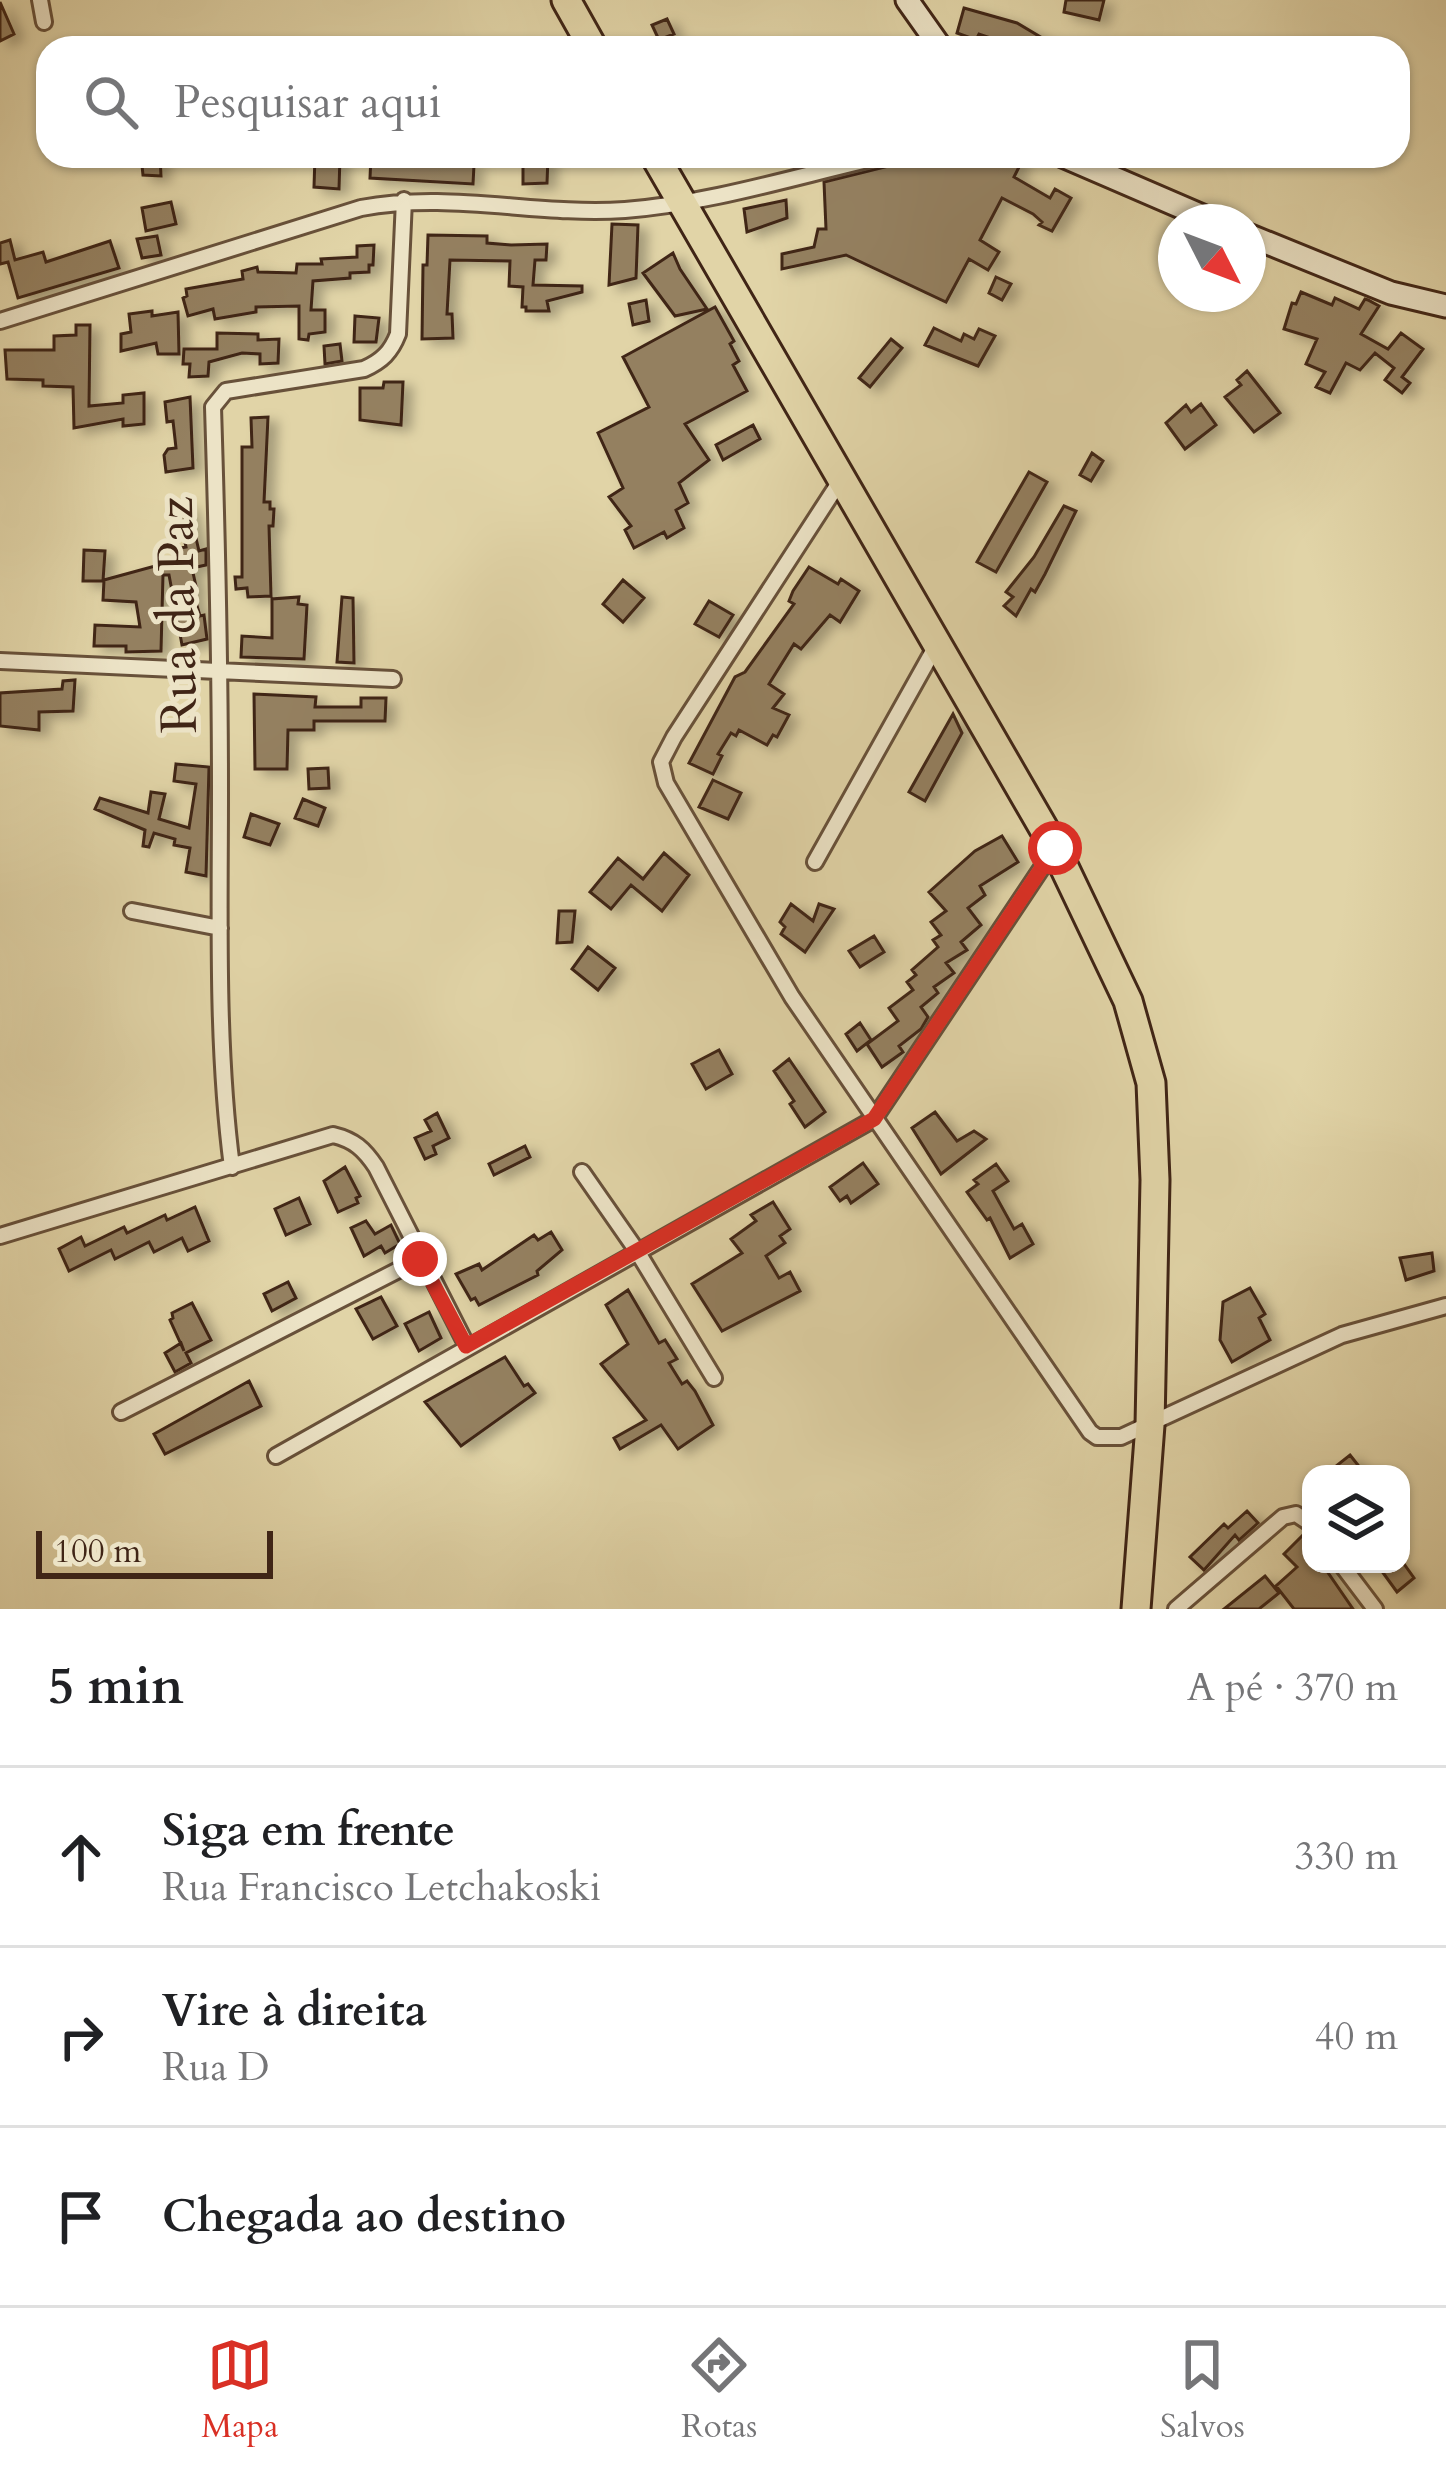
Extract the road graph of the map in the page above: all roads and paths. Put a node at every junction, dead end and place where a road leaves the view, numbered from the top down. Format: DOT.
graph roads {
  1 [pos="40,0"];
  2 [pos="566,0"];
  3 [pos="907,0"];
  4 [pos="44,22"];
  5 [pos="586,36"];
  6 [pos="932,36"];
  7 [pos="662,168"];
  8 [pos="832,168"];
  9 [pos="1091,168"];
  10 [pos="404,200"];
  11 [pos="681,202"];
  12 [pos="1174,204"];
  13 [pos="1266,242"];
  14 [pos="1446,306"];
  15 [pos="0,321"];
  16 [pos="842,478"];
  17 [pos="937,644"];
  18 [pos="0,661"];
  19 [pos="220,669"];
  20 [pos="393,679"];
  21 [pos="1055,848"];
  22 [pos="815,862"];
  23 [pos="132,911"];
  24 [pos="220,928"];
  25 [pos="874,1119"];
  26 [pos="232,1167"];
  27 [pos="582,1172"];
  28 [pos="0,1236"];
  29 [pos="637,1251"];
  30 [pos="420,1259"];
  31 [pos="1446,1306"];
  32 [pos="466,1346"];
  33 [pos="715,1378"];
  34 [pos="122,1412"];
  35 [pos="1150,1425"];
  36 [pos="276,1456"];
  37 [pos="1302,1518"];
  38 [pos="1349,1573"];
  39 [pos="1136,1609"];
  40 [pos="1176,1609"];
  41 [pos="1376,1609"];
  1 -- 4 [label="street"];
  2 -- 5 [label="highway"];
  3 -- 6 [label="main road"];
  7 -- 11 [label="highway"];
  8 -- 11 [label="street"];
  9 -- 12 [label="main road"];
  10 -- 11 [label="street"];
  10 -- 15 [label="street"];
  10 -- 19 [label="street, Rua da Paz"];
  11 -- 16 [label="highway"];
  13 -- 14 [label="main road"];
  16 -- 17 [label="highway"];
  16 -- 25 [label="street"];
  17 -- 21 [label="highway"];
  17 -- 22 [label="street"];
  18 -- 19 [label="street"];
  19 -- 20 [label="street"];
  19 -- 24 [label="street, Rua da Paz"];
  21 -- 25 [label="street"];
  21 -- 35 [label="highway"];
  23 -- 24 [label="street"];
  24 -- 26 [label="street, Rua da Paz"];
  25 -- 29 [label="street"];
  25 -- 35 [label="street"];
  26 -- 28 [label="street"];
  26 -- 30 [label="street"];
  27 -- 29 [label="street"];
  29 -- 32 [label="street"];
  29 -- 33 [label="street"];
  30 -- 32 [label="street"];
  30 -- 34 [label="street"];
  31 -- 35 [label="street"];
  32 -- 36 [label="street"];
  35 -- 39 [label="highway"];
  37 -- 40 [label="street"];
  38 -- 41 [label="street"];
}
